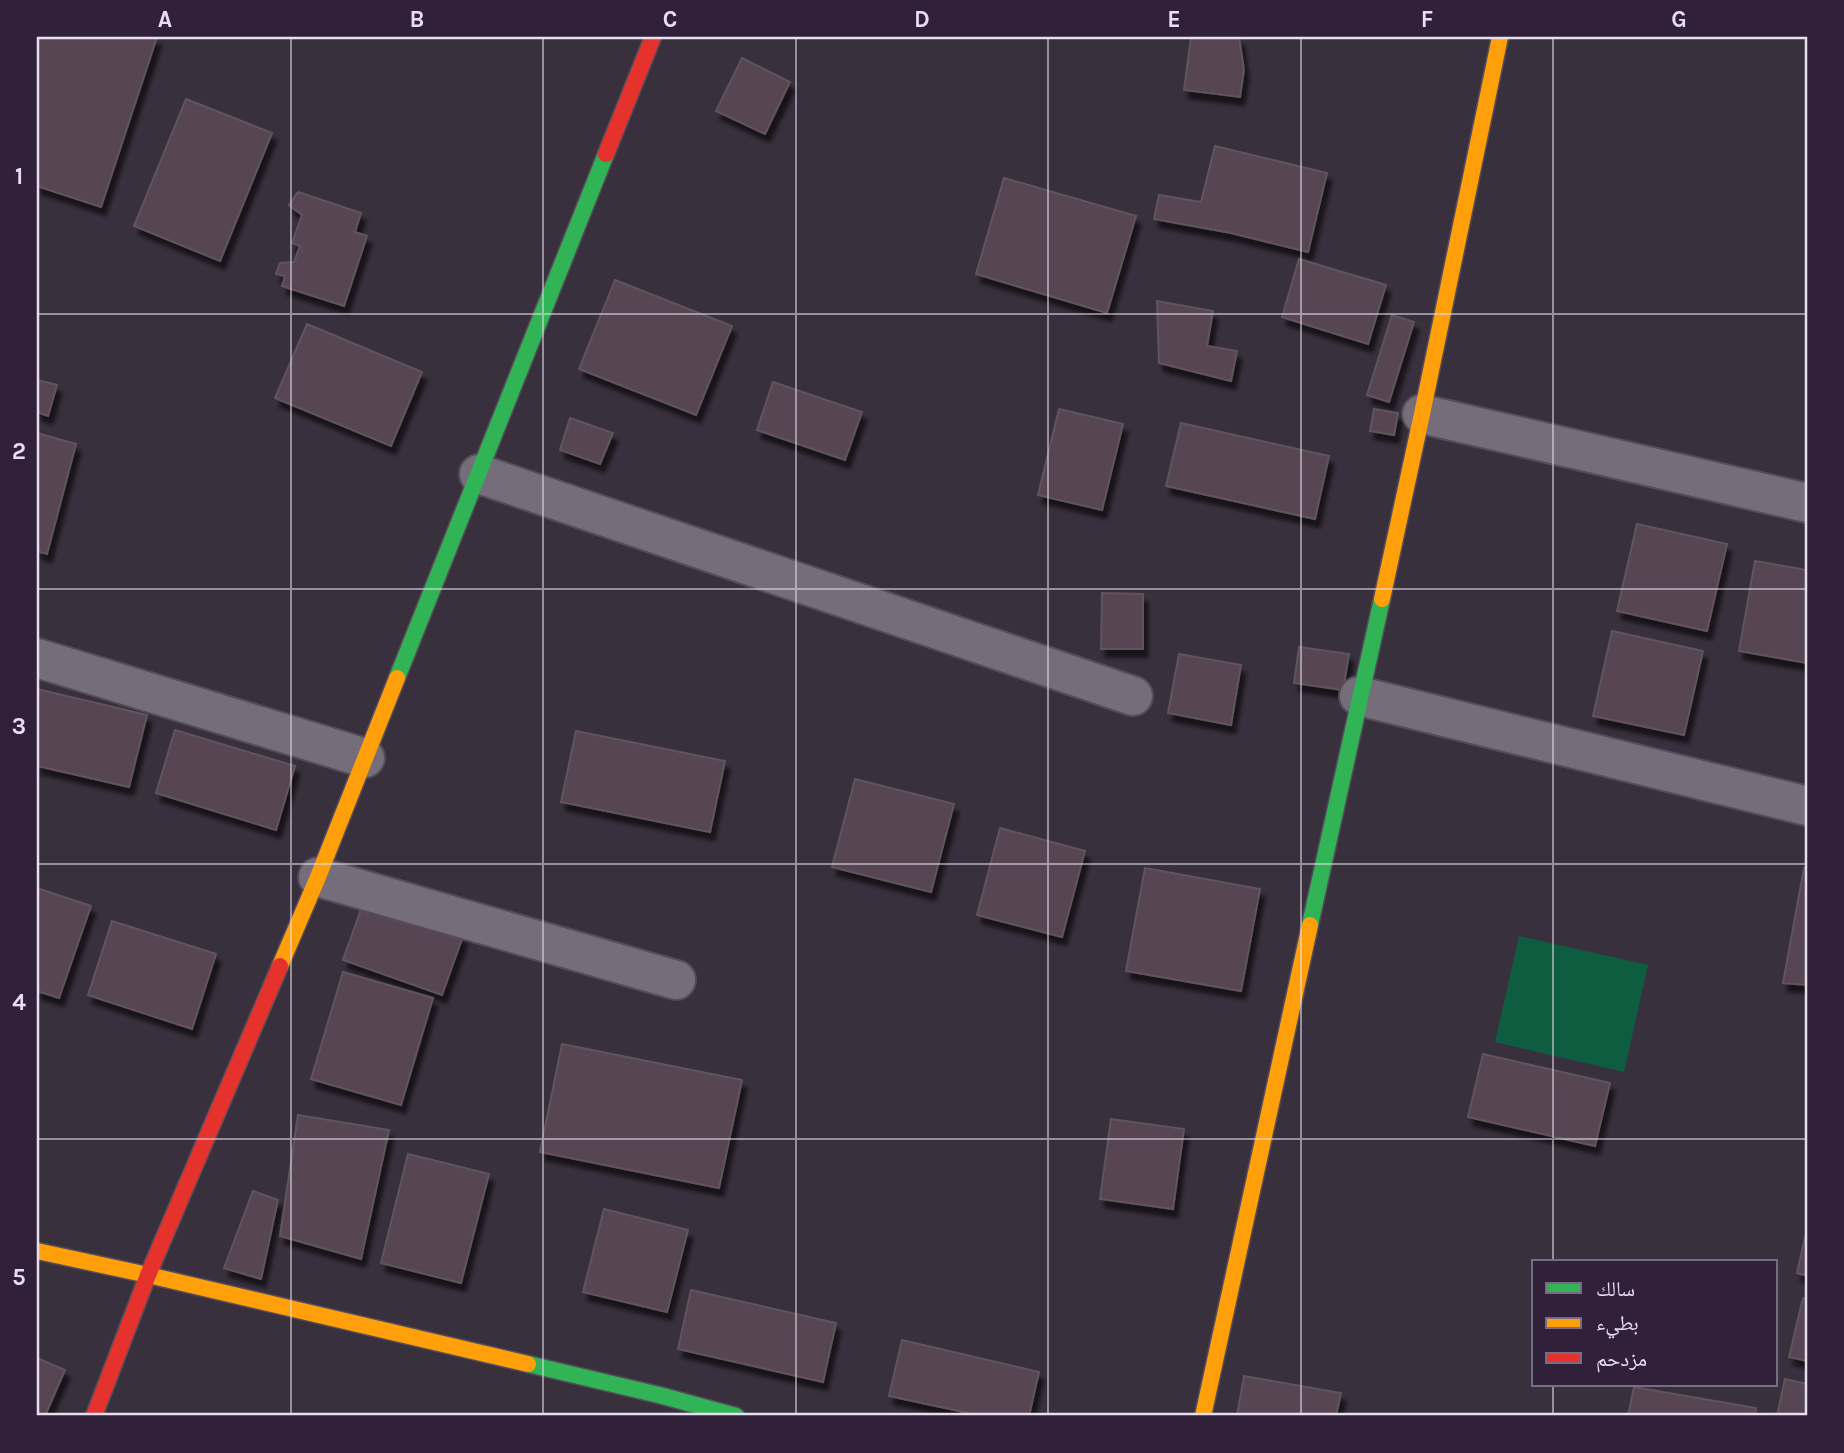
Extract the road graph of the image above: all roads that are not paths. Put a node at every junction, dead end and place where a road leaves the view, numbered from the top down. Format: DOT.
graph roads {
  1 [pos="653,37"];
  2 [pos="1500,37"];
  3 [pos="1422,414"];
  4 [pos="479,474"];
  5 [pos="1807,503"];
  6 [pos="37,658"];
  7 [pos="1133,696"];
  8 [pos="1359,696"];
  9 [pos="365,758"];
  10 [pos="1807,806"];
  11 [pos="318,877"];
  12 [pos="676,980"];
  13 [pos="37,1251"];
  14 [pos="148,1275"];
  15 [pos="94,1416"];
  16 [pos="736,1416"];
  17 [pos="1203,1416"];
  1 -- 4 [label="street"];
  2 -- 3 [label="street"];
  3 -- 5 [label="street"];
  3 -- 8 [label="street"];
  4 -- 7 [label="street"];
  4 -- 9 [label="street"];
  6 -- 9 [label="street"];
  8 -- 10 [label="street"];
  8 -- 17 [label="street"];
  9 -- 11 [label="street"];
  11 -- 12 [label="street"];
  11 -- 14 [label="street"];
  13 -- 14 [label="street"];
  14 -- 15 [label="street"];
  14 -- 16 [label="street"];
}
